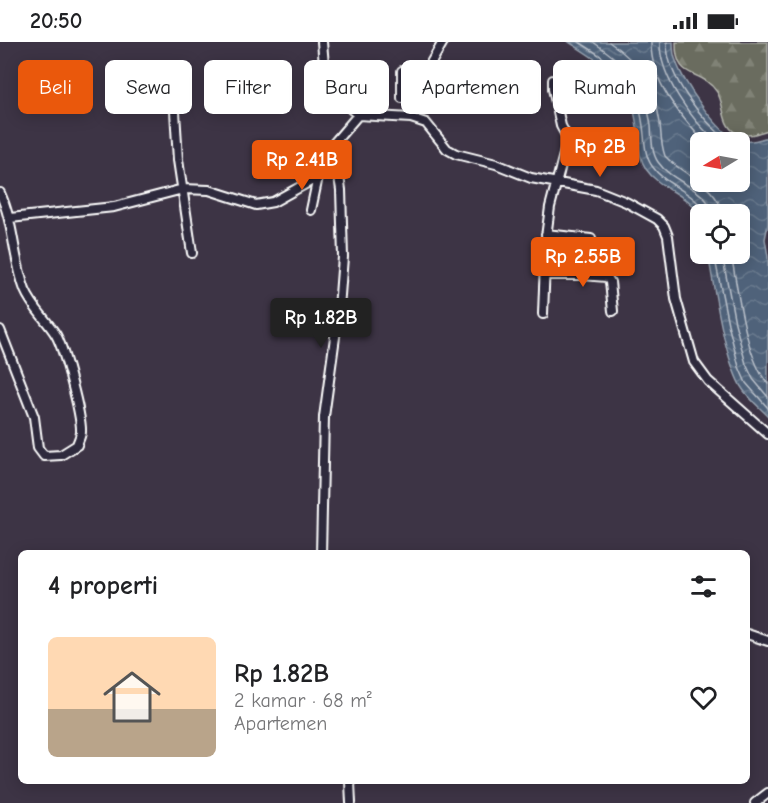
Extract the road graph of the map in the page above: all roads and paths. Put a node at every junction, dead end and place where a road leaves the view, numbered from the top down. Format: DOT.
graph roads {
  1 [pos="322,42"];
  2 [pos="443,42"];
  3 [pos="433,60"];
  4 [pos="175,114"];
  5 [pos="412,114"];
  6 [pos="558,114"];
  7 [pos="358,115"];
  8 [pos="411,118"];
  9 [pos="334,143"];
  10 [pos="318,177"];
  11 [pos="556,184"];
  12 [pos="183,189"];
  13 [pos="0,193"];
  14 [pos="311,210"];
  15 [pos="10,218"];
  16 [pos="546,234"];
  17 [pos="591,239"];
  18 [pos="192,253"];
  19 [pos="544,275"];
  20 [pos="613,311"];
  21 [pos="543,314"];
  22 [pos="0,330"];
  23 [pos="768,434"];
  24 [pos="321,550"];
  25 [pos="750,635"];
  26 [pos="768,641"];
  27 [pos="350,784"];
  28 [pos="768,793"];
  29 [pos="351,803"];
  30 [pos="755,803"];
  1 -- 7 [label="street"];
  2 -- 3 [label="street"];
  4 -- 12 [label="street"];
  5 -- 8 [label="street"];
  6 -- 11 [label="street"];
  7 -- 8 [label="street"];
  7 -- 9 [label="street"];
  8 -- 11 [label="street"];
  9 -- 10 [label="street"];
  9 -- 24 [label="street"];
  10 -- 12 [label="street"];
  10 -- 14 [label="street"];
  11 -- 16 [label="street"];
  11 -- 23 [label="street"];
  12 -- 15 [label="street"];
  12 -- 18 [label="street"];
  13 -- 15 [label="street"];
  15 -- 22 [label="street"];
  16 -- 17 [label="street"];
  16 -- 19 [label="street"];
  19 -- 20 [label="street"];
  19 -- 21 [label="street"];
  25 -- 26 [label="street"];
  27 -- 29 [label="street"];
  28 -- 30 [label="street"];
}
